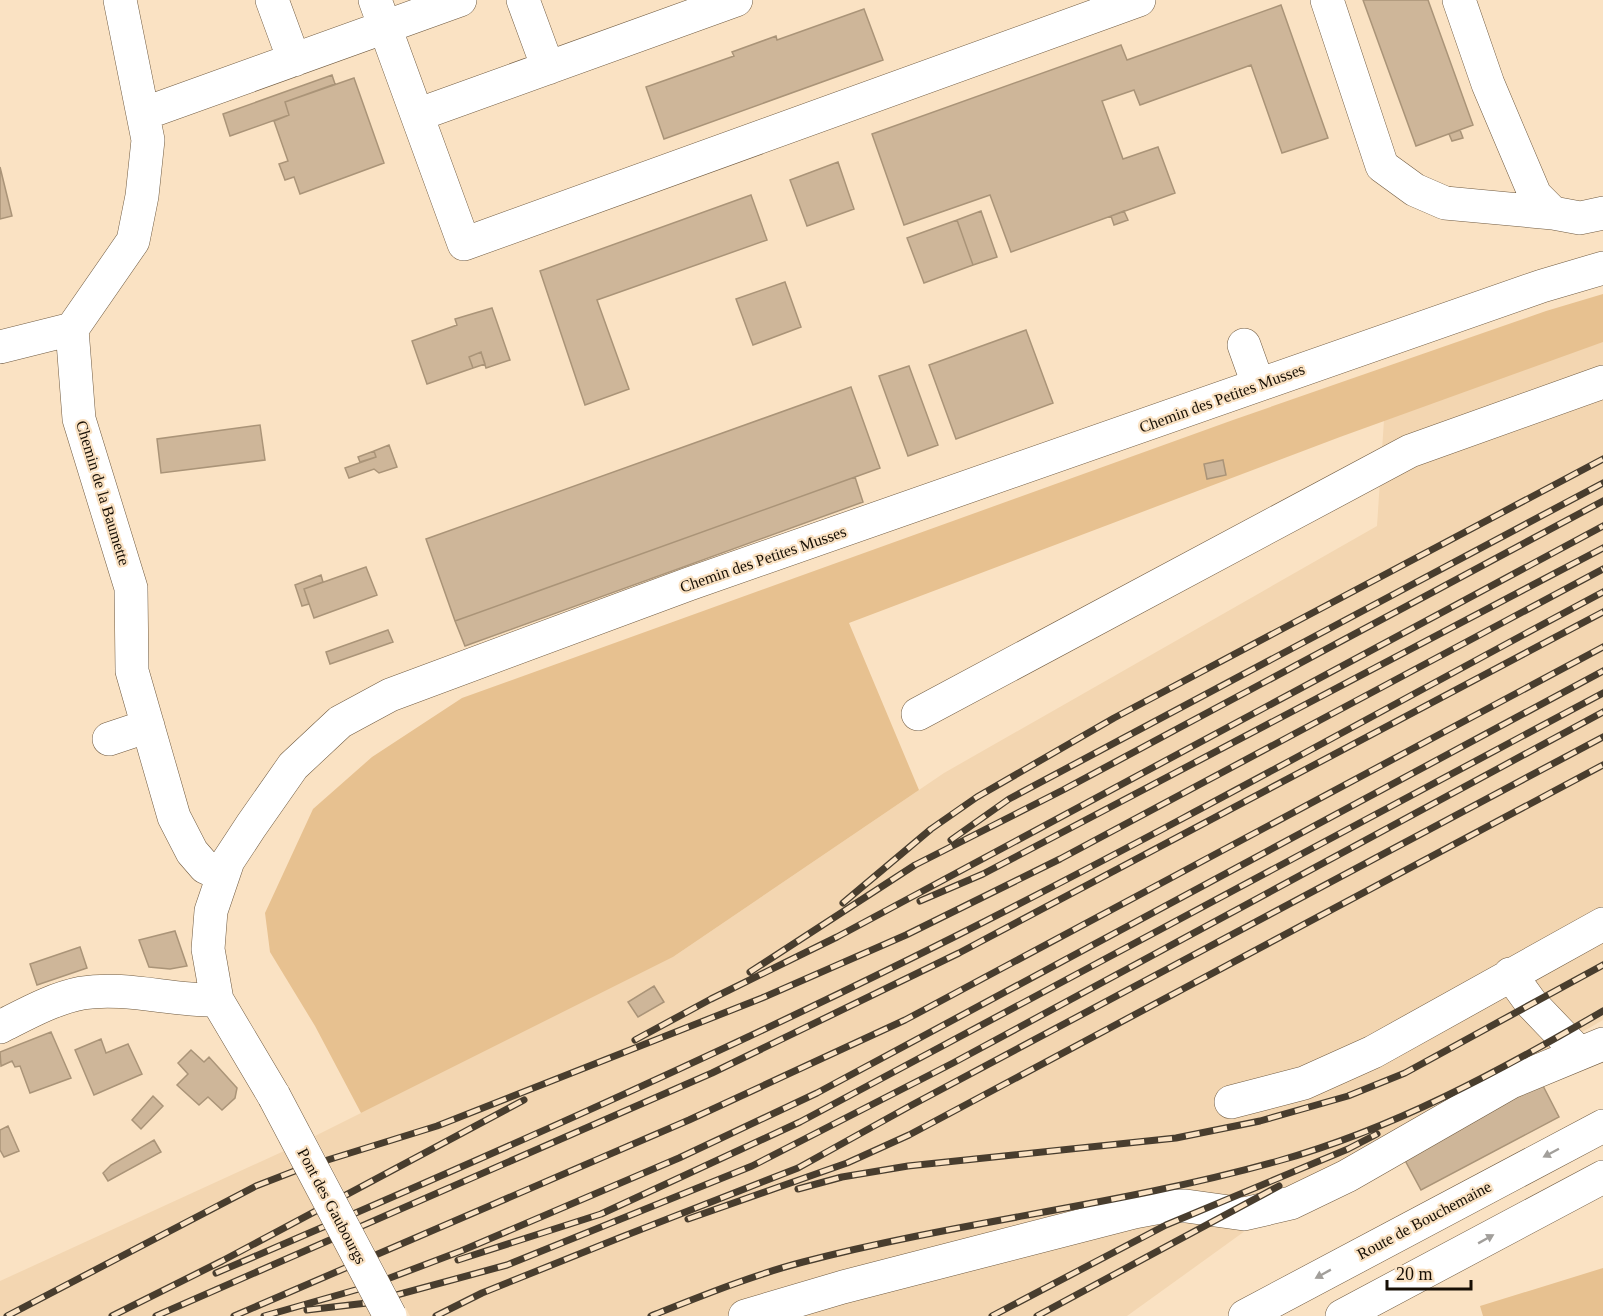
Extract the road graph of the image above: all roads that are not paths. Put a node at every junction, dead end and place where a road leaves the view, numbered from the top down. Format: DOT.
graph roads {
  1 [pos="120,0"];
  2 [pos="272,0"];
  3 [pos="460,0"];
  4 [pos="523,0"];
  5 [pos="1138,0"];
  6 [pos="1327,0"];
  7 [pos="1459,0"];
  8 [pos="722,2"];
  9 [pos="380,14"];
  10 [pos="294,60"];
  11 [pos="548,68"];
  12 [pos="143,114"];
  13 [pos="417,115"];
  14 [pos="1553,213"];
  15 [pos="1603,213"];
  16 [pos="1603,268"];
  17 [pos="72,329"];
  18 [pos="1244,345"];
  19 [pos="0,347"];
  20 [pos="1603,382"];
  21 [pos="1258,384"];
  22 [pos="918,714"];
  23 [pos="148,726"];
  24 [pos="110,739"];
  25 [pos="222,875"];
  26 [pos="1603,924"];
  27 [pos="1510,974"];
  28 [pos="217,1000"];
  29 [pos="0,1027"];
  30 [pos="1591,1048"];
  31 [pos="274,1096"];
  32 [pos="1231,1102"];
  33 [pos="1603,1126"];
  34 [pos="1603,1177"];
  35 [pos="390,1316"];
  36 [pos="745,1316"];
  37 [pos="1245,1316"];
  38 [pos="1342,1316"];
  1 -- 12 [label="street"];
  2 -- 10 [label="street"];
  3 -- 9 [label="street"];
  4 -- 11 [label="street"];
  5 -- 13 [label="street"];
  6 -- 14 [label="street"];
  7 -- 14 [label="street"];
  8 -- 11 [label="street"];
  9 -- 10 [label="street"];
  9 -- 13 [label="street"];
  10 -- 12 [label="street"];
  11 -- 13 [label="street"];
  12 -- 17 [label="street"];
  14 -- 15 [label="street"];
  16 -- 21 [label="street, Chemin des Petites Musses"];
  17 -- 19 [label="street"];
  17 -- 23 [label="street, Chemin de la Baumette"];
  18 -- 21 [label="street"];
  20 -- 22 [label="street"];
  21 -- 25 [label="street, Chemin des Petites Musses"];
  23 -- 24 [label="street"];
  23 -- 25 [label="street, Chemin de la Baumette"];
  25 -- 28 [label="street, Chemin des Petites Musses"];
  26 -- 27 [label="street"];
  27 -- 30 [label="street"];
  27 -- 32 [label="street"];
  28 -- 29 [label="street"];
  28 -- 31 [label="street, Chemin des Petites Musses"];
  30 -- 36 [label="street"];
  31 -- 35 [label="street, Pont des Gaubourgs, bridge"];
  33 -- 37 [label="street, Route de Bouchemaine, one-way"];
  38 -- 34 [label="street, one-way"];
}
